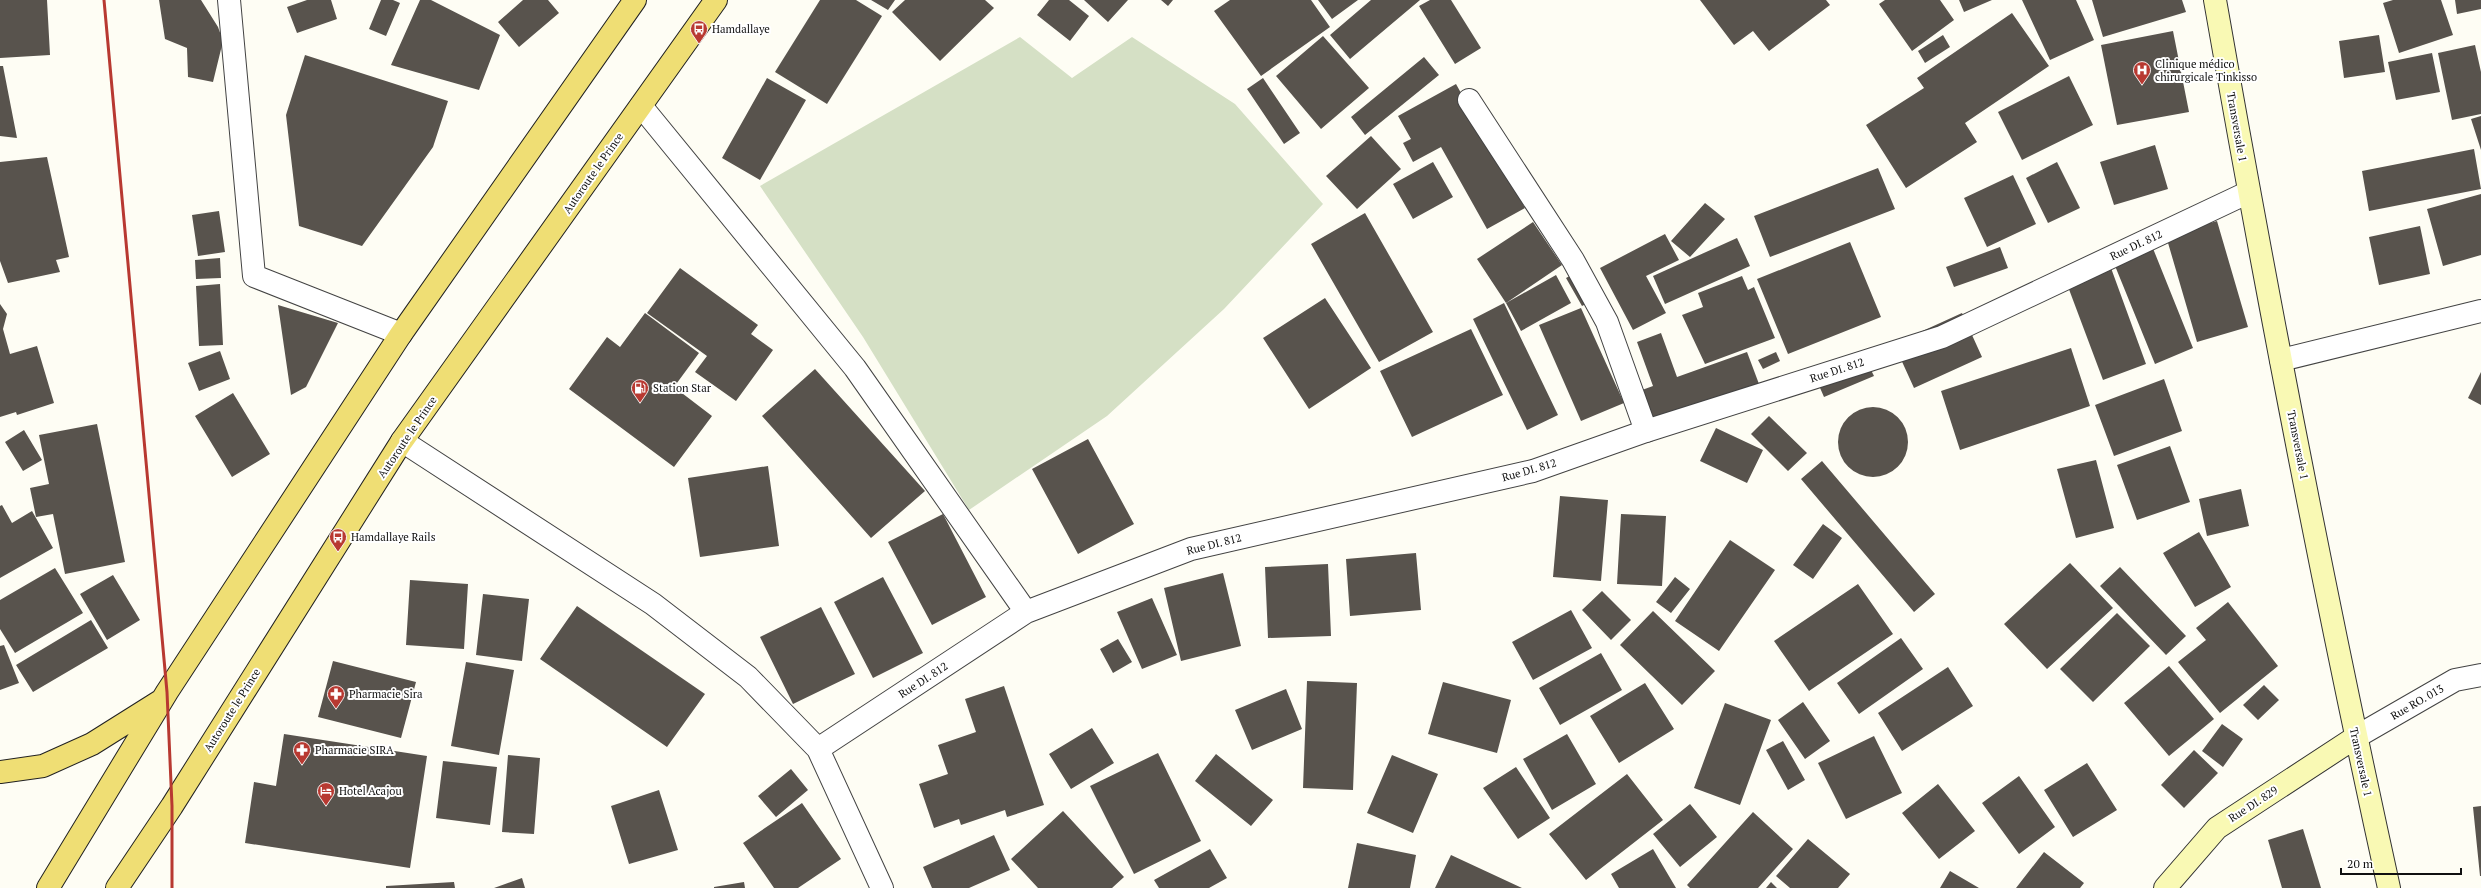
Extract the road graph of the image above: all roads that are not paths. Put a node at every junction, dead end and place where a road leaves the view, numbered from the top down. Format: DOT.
graph roads {
  1 [pos="229,0"];
  2 [pos="635,0"];
  3 [pos="716,0"];
  4 [pos="2215,0"];
  5 [pos="1469,100"];
  6 [pos="641,106"];
  7 [pos="2249,192"];
  8 [pos="2481,311"];
  9 [pos="401,334"];
  10 [pos="2281,360"];
  11 [pos="1646,431"];
  12 [pos="402,441"];
  13 [pos="1026,612"];
  14 [pos="2481,676"];
  15 [pos="166,697"];
  16 [pos="2356,737"];
  17 [pos="818,749"];
  18 [pos="0,772"];
  19 [pos="48,888"];
  20 [pos="117,888"];
  21 [pos="882,888"];
  22 [pos="2165,888"];
  23 [pos="2389,888"];
  1 -- 9 [label="street"];
  2 -- 9 [label="main road"];
  3 -- 6 [label="main road, Autoroute le Prince"];
  4 -- 7 [label="main road, Transversale 1"];
  5 -- 11 [label="street"];
  6 -- 12 [label="main road, Autoroute le Prince"];
  6 -- 13 [label="street"];
  7 -- 10 [label="main road, Transversale 1"];
  7 -- 11 [label="street, Rue DI. 812"];
  8 -- 10 [label="street"];
  9 -- 15 [label="main road"];
  10 -- 16 [label="main road, Transversale 1"];
  11 -- 13 [label="street, Rue DI. 812"];
  12 -- 17 [label="street"];
  12 -- 20 [label="main road, Autoroute le Prince"];
  13 -- 17 [label="street, Rue DI. 812"];
  14 -- 16 [label="street, Rue RO. 013"];
  15 -- 18 [label="main road"];
  15 -- 19 [label="main road"];
  16 -- 22 [label="main road, Rue DI. 829"];
  16 -- 23 [label="main road, Transversale 1"];
  17 -- 21 [label="street"];
}
